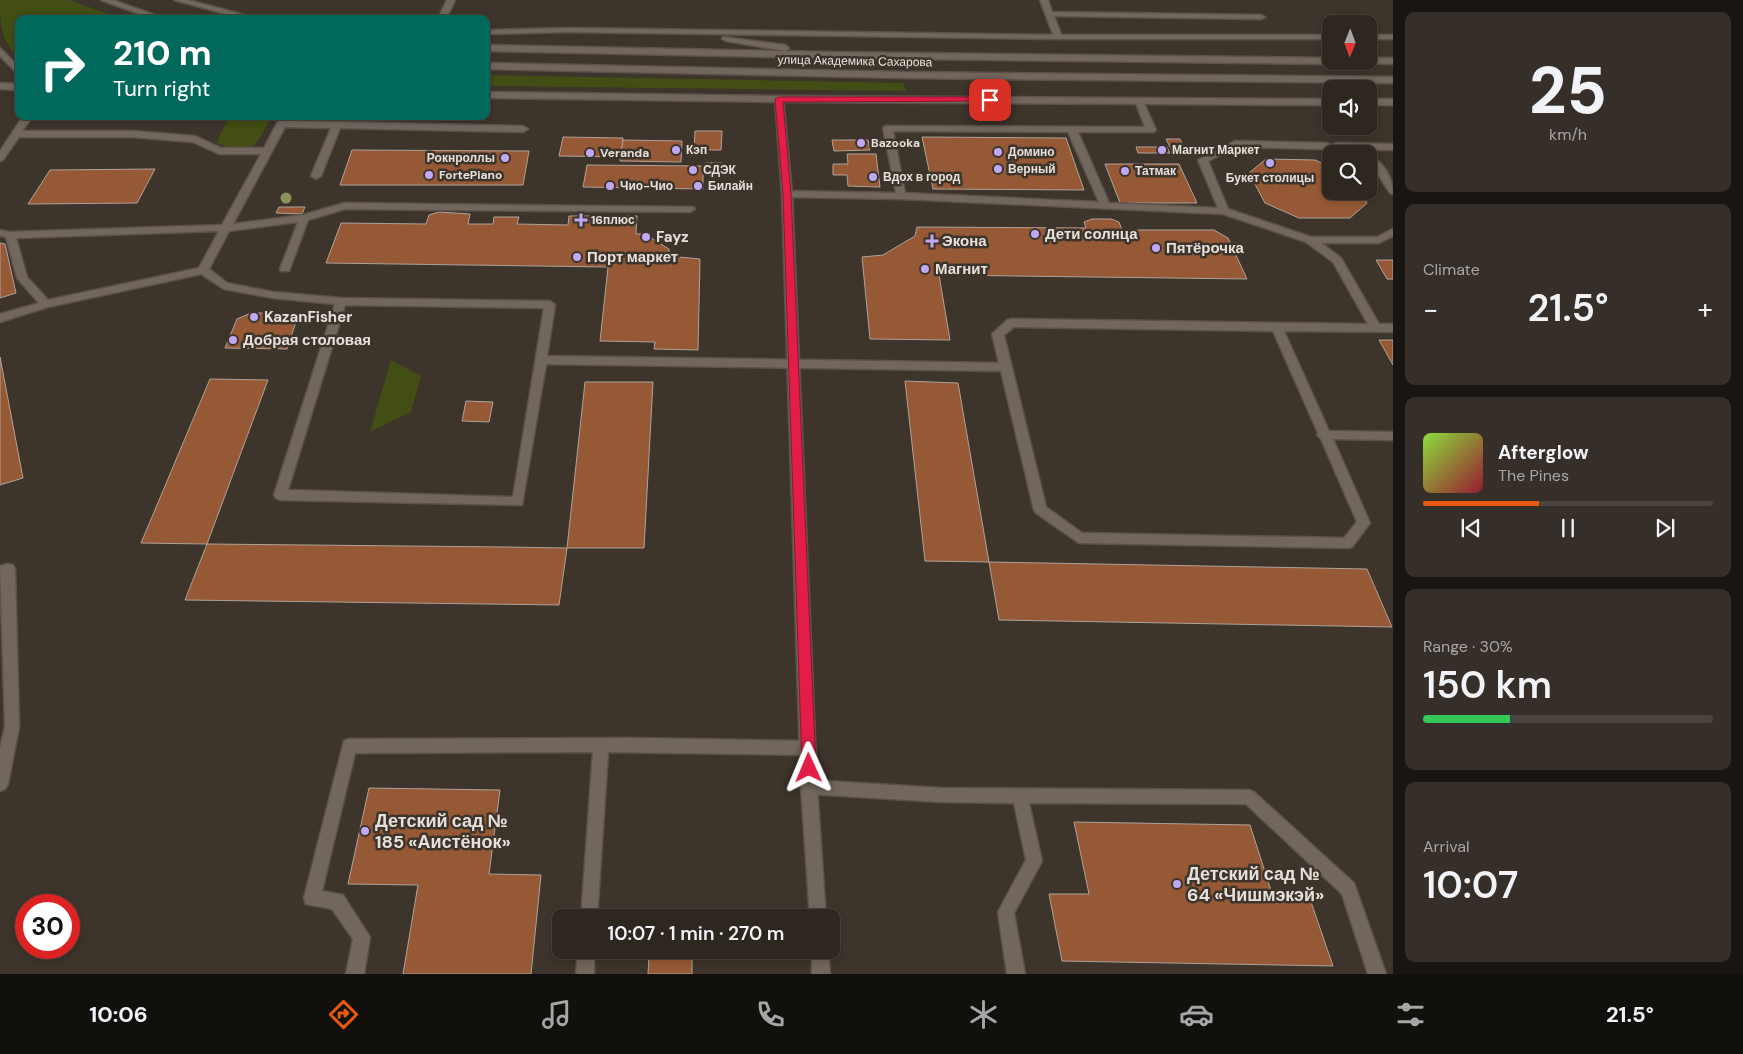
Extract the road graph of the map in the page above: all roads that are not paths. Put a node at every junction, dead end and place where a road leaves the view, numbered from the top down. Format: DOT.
graph roads {
  1 [pos="105,0"];
  2 [pos="178,0"];
  3 [pos="451,0"];
  4 [pos="1044,0"];
  5 [pos="1049,14"];
  6 [pos="150,15"];
  7 [pos="240,15"];
  8 [pos="444,15"];
  9 [pos="1261,17"];
  10 [pos="490,32"];
  11 [pos="684,32"];
  12 [pos="1322,37"];
  13 [pos="1378,37"];
  14 [pos="1393,37"];
  15 [pos="1058,38"];
  16 [pos="490,48"];
  17 [pos="0,51"];
  18 [pos="829,55"];
  19 [pos="1322,61"];
  20 [pos="1378,61"];
  21 [pos="1393,61"];
  22 [pos="490,66"];
  23 [pos="15,68"];
  24 [pos="1393,80"];
  25 [pos="0,86"];
  26 [pos="15,87"];
  27 [pos="490,95"];
  28 [pos="779,99"];
  29 [pos="1139,102"];
  30 [pos="1322,102"];
  31 [pos="1377,102"];
  32 [pos="1393,102"];
  33 [pos="25,120"];
  34 [pos="284,120"];
  35 [pos="337,125"];
  36 [pos="523,130"];
  37 [pos="1072,130"];
  38 [pos="16,134"];
  39 [pos="1322,146"];
  40 [pos="1377,147"];
  41 [pos="1393,147"];
  42 [pos="266,152"];
  43 [pos="0,158"];
  44 [pos="1377,165"];
  45 [pos="316,176"];
  46 [pos="1393,191"];
  47 [pos="787,194"];
  48 [pos="901,196"];
  49 [pos="1106,206"];
  50 [pos="690,209"];
  51 [pos="1224,211"];
  52 [pos="304,218"];
  53 [pos="227,228"];
  54 [pos="1393,232"];
  55 [pos="5,234"];
  56 [pos="1310,240"];
  57 [pos="285,269"];
  58 [pos="203,270"];
  59 [pos="341,301"];
  60 [pos="46,304"];
  61 [pos="0,318"];
  62 [pos="1277,327"];
  63 [pos="1376,328"];
  64 [pos="1393,328"];
  65 [pos="541,360"];
  66 [pos="794,363"];
  67 [pos="1004,367"];
  68 [pos="1323,435"];
  69 [pos="1393,436"];
  70 [pos="0,572"];
  71 [pos="601,746"];
  72 [pos="809,748"];
  73 [pos="0,784"];
  74 [pos="809,787"];
  75 [pos="1020,795"];
  76 [pos="590,909"];
  77 [pos="817,909"];
  78 [pos="586,959"];
  79 [pos="820,959"];
  80 [pos="355,974"];
  81 [pos="585,974"];
  82 [pos="821,974"];
  83 [pos="1016,974"];
  84 [pos="1377,974"];
  1 -- 6 [label="main road"];
  2 -- 7 [label="main road"];
  3 -- 8 [label="main road"];
  4 -- 5 [label="main road"];
  5 -- 9 [label="main road"];
  5 -- 15 [label="main road"];
  10 -- 11 [label="main road"];
  11 -- 15 [label="main road"];
  11 -- 18 [label="main road"];
  12 -- 15 [label="main road"];
  13 -- 14 [label="main road"];
  16 -- 18 [label="main road"];
  17 -- 23 [label="main road"];
  18 -- 19 [label="main road"];
  20 -- 21 [label="main road"];
  22 -- 24 [label="main road, улица Академика Сахарова"];
  25 -- 26 [label="main road"];
  27 -- 28 [label="main road"];
  28 -- 29 [label="main road"];
  28 -- 47 [label="main road"];
  29 -- 30 [label="main road"];
  29 -- 37 [label="main road"];
  31 -- 32 [label="main road"];
  33 -- 38 [label="main road"];
  34 -- 35 [label="main road"];
  34 -- 42 [label="main road"];
  35 -- 36 [label="main road"];
  35 -- 45 [label="main road"];
  37 -- 48 [label="main road"];
  37 -- 49 [label="main road"];
  38 -- 42 [label="main road"];
  38 -- 43 [label="main road"];
  39 -- 51 [label="main road"];
  40 -- 41 [label="main road"];
  42 -- 53 [label="main road"];
  44 -- 46 [label="main road"];
  47 -- 48 [label="main road"];
  47 -- 66 [label="main road"];
  48 -- 49 [label="main road"];
  49 -- 51 [label="main road"];
  50 -- 52 [label="main road"];
  51 -- 56 [label="main road"];
  52 -- 53 [label="main road"];
  52 -- 57 [label="main road"];
  53 -- 55 [label="main road"];
  53 -- 58 [label="main road"];
  54 -- 56 [label="main road"];
  55 -- 60 [label="main road"];
  56 -- 63 [label="main road"];
  58 -- 59 [label="main road"];
  58 -- 60 [label="main road"];
  59 -- 65 [label="main road"];
  59 -- 65 [label="main road"];
  60 -- 61 [label="main road"];
  62 -- 63 [label="main road"];
  62 -- 67 [label="main road"];
  62 -- 68 [label="main road"];
  63 -- 64 [label="main road"];
  65 -- 66 [label="main road"];
  66 -- 67 [label="main road"];
  66 -- 72 [label="main road"];
  67 -- 68 [label="main road"];
  68 -- 69 [label="main road"];
  70 -- 73 [label="main road"];
  71 -- 72 [label="main road"];
  71 -- 76 [label="main road"];
  71 -- 80 [label="main road"];
  72 -- 74 [label="main road"];
  74 -- 75 [label="main road"];
  74 -- 77 [label="main road"];
  75 -- 83 [label="main road"];
  75 -- 84 [label="main road"];
  78 -- 81 [label="main road"];
  79 -- 82 [label="main road"];
}
